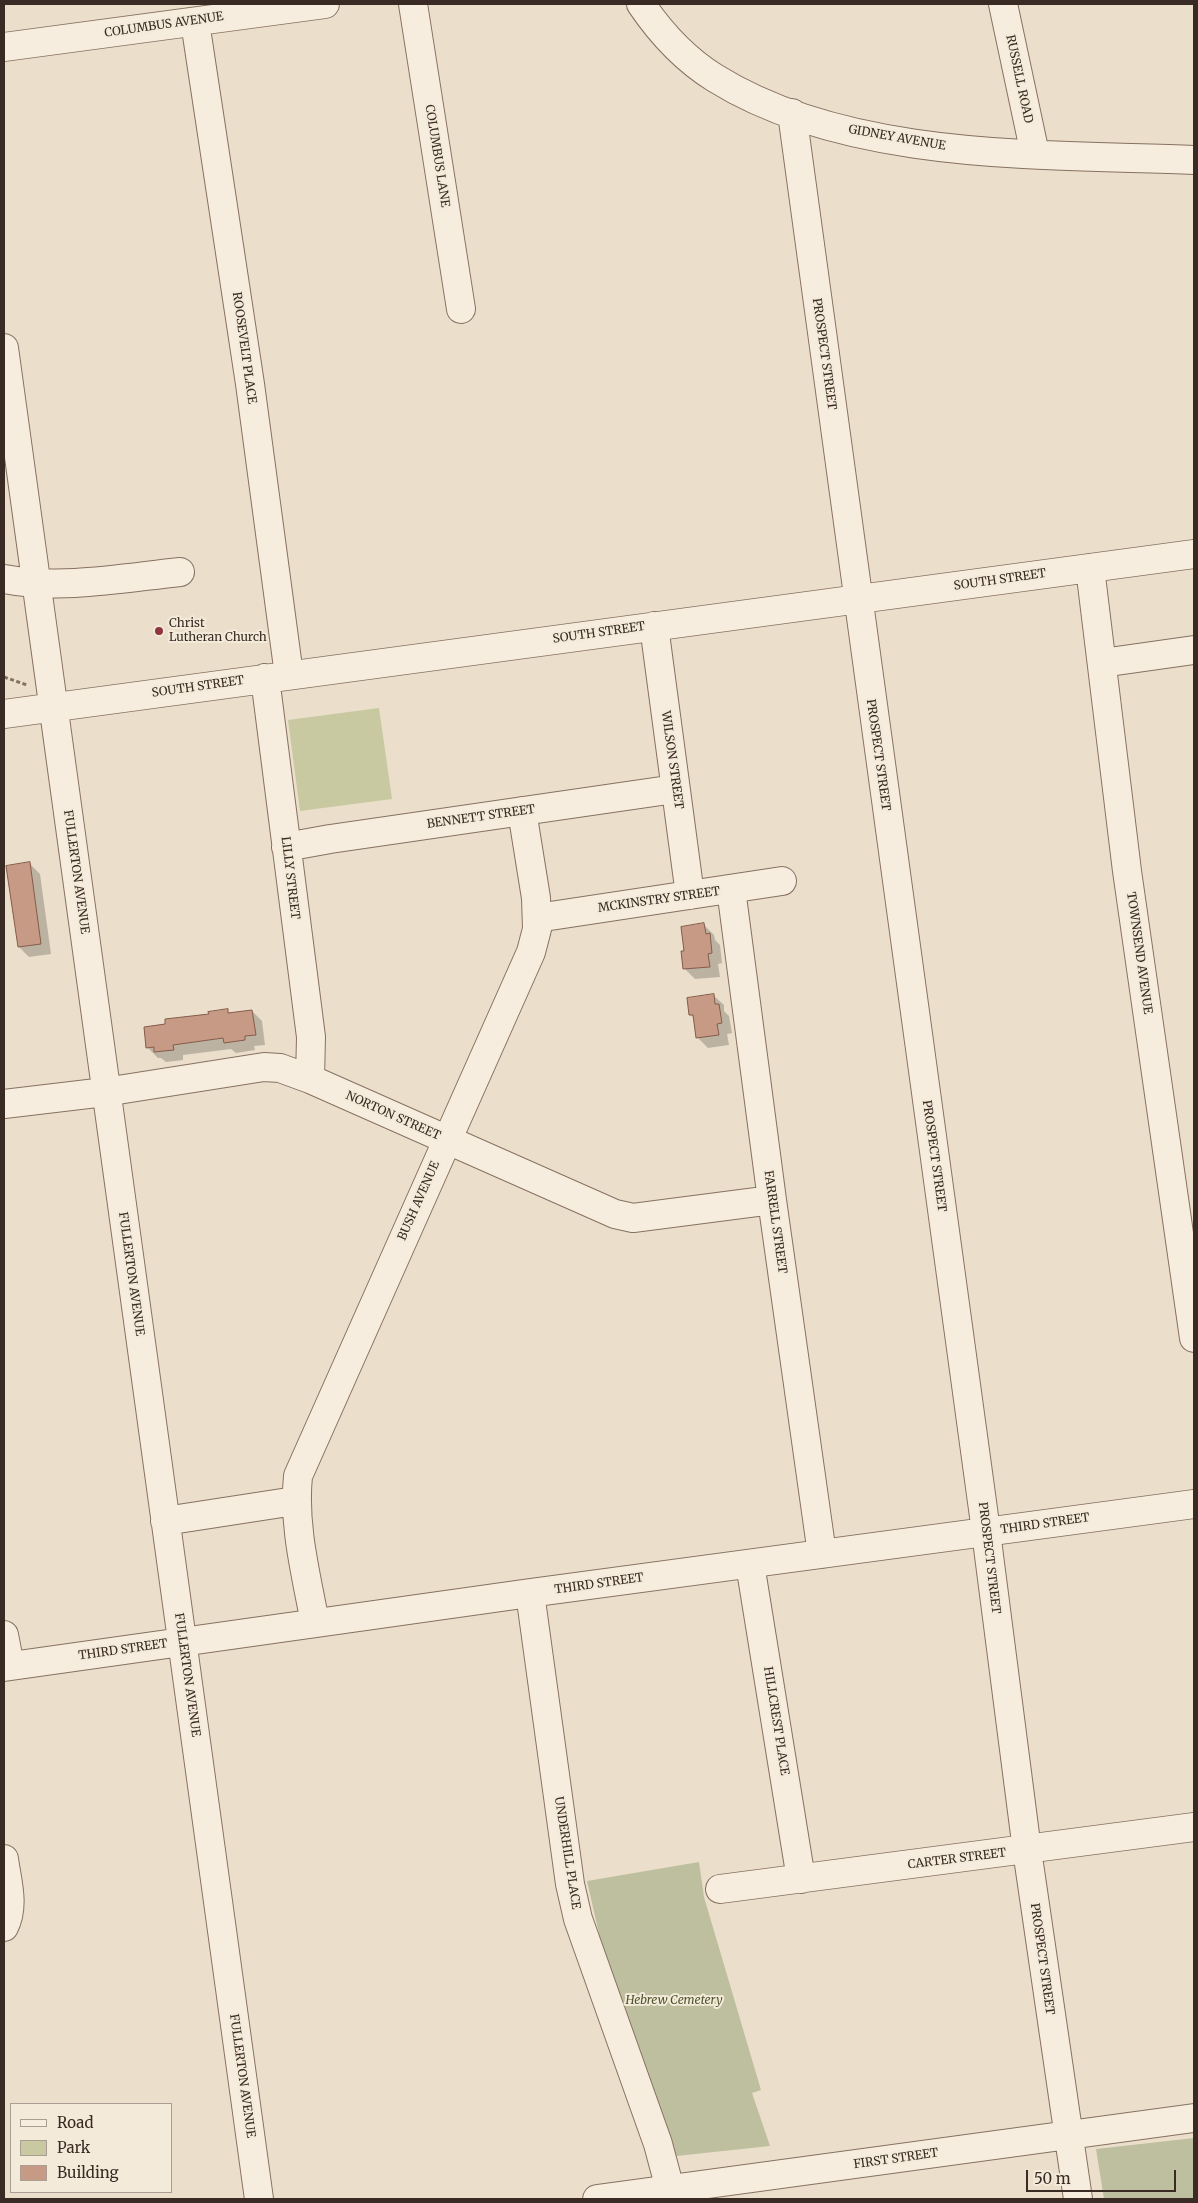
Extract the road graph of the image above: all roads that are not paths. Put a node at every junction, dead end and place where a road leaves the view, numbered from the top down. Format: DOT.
graph roads {
  1 [pos="325,4"];
  2 [pos="412,4"];
  3 [pos="641,4"];
  4 [pos="1003,4"];
  5 [pos="195,22"];
  6 [pos="4,46"];
  7 [pos="792,113"];
  8 [pos="1035,154"];
  9 [pos="1194,160"];
  10 [pos="461,309"];
  11 [pos="4,348"];
  12 [pos="1194,554"];
  13 [pos="1090,568"];
  14 [pos="180,572"];
  15 [pos="4,579"];
  16 [pos="37,584"];
  17 [pos="857,599"];
  18 [pos="654,626"];
  19 [pos="1194,650"];
  20 [pos="1102,663"];
  21 [pos="277,677"];
  22 [pos="54,707"];
  23 [pos="4,714"];
  24 [pos="675,789"];
  25 [pos="522,811"];
  26 [pos="286,847"];
  27 [pos="782,882"];
  28 [pos="731,889"];
  29 [pos="690,895"];
  30 [pos="537,918"];
  31 [pos="310,1079"];
  32 [pos="105,1092"];
  33 [pos="4,1104"];
  34 [pos="446,1140"];
  35 [pos="772,1200"];
  36 [pos="1194,1338"];
  37 [pos="295,1501"];
  38 [pos="1194,1504"];
  39 [pos="165,1521"];
  40 [pos="985,1532"];
  41 [pos="822,1554"];
  42 [pos="750,1564"];
  43 [pos="530,1593"];
  44 [pos="315,1623"];
  45 [pos="4,1635"];
  46 [pos="182,1642"];
  47 [pos="7,1667"];
  48 [pos="1194,1827"];
  49 [pos="1027,1850"];
  50 [pos="4,1859"];
  51 [pos="802,1879"];
  52 [pos="720,1889"];
  53 [pos="5,1924"];
  54 [pos="1194,2118"];
  55 [pos="1068,2136"];
  56 [pos="670,2190"];
  57 [pos="259,2199"];
  58 [pos="597,2199"];
  59 [pos="1078,2199"];
  1 -- 5 [label="street, COLUMBUS AVENUE"];
  2 -- 10 [label="street, COLUMBUS LANE"];
  3 -- 7 [label="street, GIDNEY AVENUE"];
  4 -- 8 [label="street, RUSSELL ROAD"];
  5 -- 6 [label="street, COLUMBUS AVENUE"];
  5 -- 21 [label="street, ROOSEVELT PLACE"];
  7 -- 8 [label="street, GIDNEY AVENUE"];
  7 -- 17 [label="street, PROSPECT STREET"];
  8 -- 9 [label="street, GIDNEY AVENUE"];
  11 -- 16 [label="street, FULLERTON AVENUE"];
  12 -- 13 [label="street, SOUTH STREET"];
  13 -- 17 [label="street, SOUTH STREET"];
  13 -- 20 [label="street, TOWNSEND AVENUE"];
  14 -- 16 [label="street"];
  15 -- 16 [label="street"];
  16 -- 22 [label="street, FULLERTON AVENUE"];
  17 -- 18 [label="street, SOUTH STREET"];
  17 -- 40 [label="street, PROSPECT STREET"];
  18 -- 21 [label="street, SOUTH STREET"];
  18 -- 24 [label="street, WILSON STREET"];
  19 -- 20 [label="street"];
  20 -- 36 [label="street, TOWNSEND AVENUE"];
  21 -- 22 [label="street, SOUTH STREET"];
  21 -- 26 [label="street, LILLY STREET"];
  22 -- 23 [label="street, SOUTH STREET"];
  22 -- 32 [label="street, FULLERTON AVENUE"];
  24 -- 25 [label="street, BENNETT STREET"];
  24 -- 29 [label="street, WILSON STREET"];
  25 -- 26 [label="street, BENNETT STREET"];
  25 -- 30 [label="street, BUSH AVENUE"];
  26 -- 31 [label="street, LILLY STREET"];
  27 -- 28 [label="street, MCKINSTRY STREET"];
  28 -- 29 [label="street, MCKINSTRY STREET"];
  28 -- 35 [label="street, FARRELL STREET"];
  29 -- 30 [label="street, MCKINSTRY STREET"];
  30 -- 34 [label="street, BUSH AVENUE"];
  31 -- 32 [label="street, NORTON STREET"];
  31 -- 34 [label="street, NORTON STREET"];
  32 -- 33 [label="street, NORTON STREET"];
  32 -- 39 [label="street, FULLERTON AVENUE"];
  34 -- 35 [label="street, NORTON STREET"];
  34 -- 37 [label="street, BUSH AVENUE"];
  35 -- 41 [label="street, FARRELL STREET"];
  37 -- 39 [label="street"];
  37 -- 44 [label="street, BUSH AVENUE"];
  38 -- 40 [label="street, THIRD STREET"];
  39 -- 46 [label="street, FULLERTON AVENUE"];
  40 -- 41 [label="street, THIRD STREET"];
  40 -- 49 [label="street, PROSPECT STREET"];
  41 -- 42 [label="street, THIRD STREET"];
  42 -- 43 [label="street, THIRD STREET"];
  42 -- 51 [label="street, HILLCREST PLACE"];
  43 -- 44 [label="street, THIRD STREET"];
  43 -- 56 [label="street, UNDERHILL PLACE"];
  44 -- 46 [label="street, THIRD STREET"];
  45 -- 47 [label="street"];
  46 -- 47 [label="street, THIRD STREET"];
  46 -- 57 [label="street, FULLERTON AVENUE"];
  48 -- 49 [label="street, CARTER STREET"];
  49 -- 51 [label="street, CARTER STREET"];
  49 -- 55 [label="street, PROSPECT STREET"];
  50 -- 53 [label="street"];
  51 -- 52 [label="street, CARTER STREET"];
  54 -- 55 [label="street, FIRST STREET"];
  55 -- 56 [label="street, FIRST STREET"];
  55 -- 59 [label="street, PROSPECT STREET"];
  56 -- 58 [label="street, FIRST STREET"];
}
